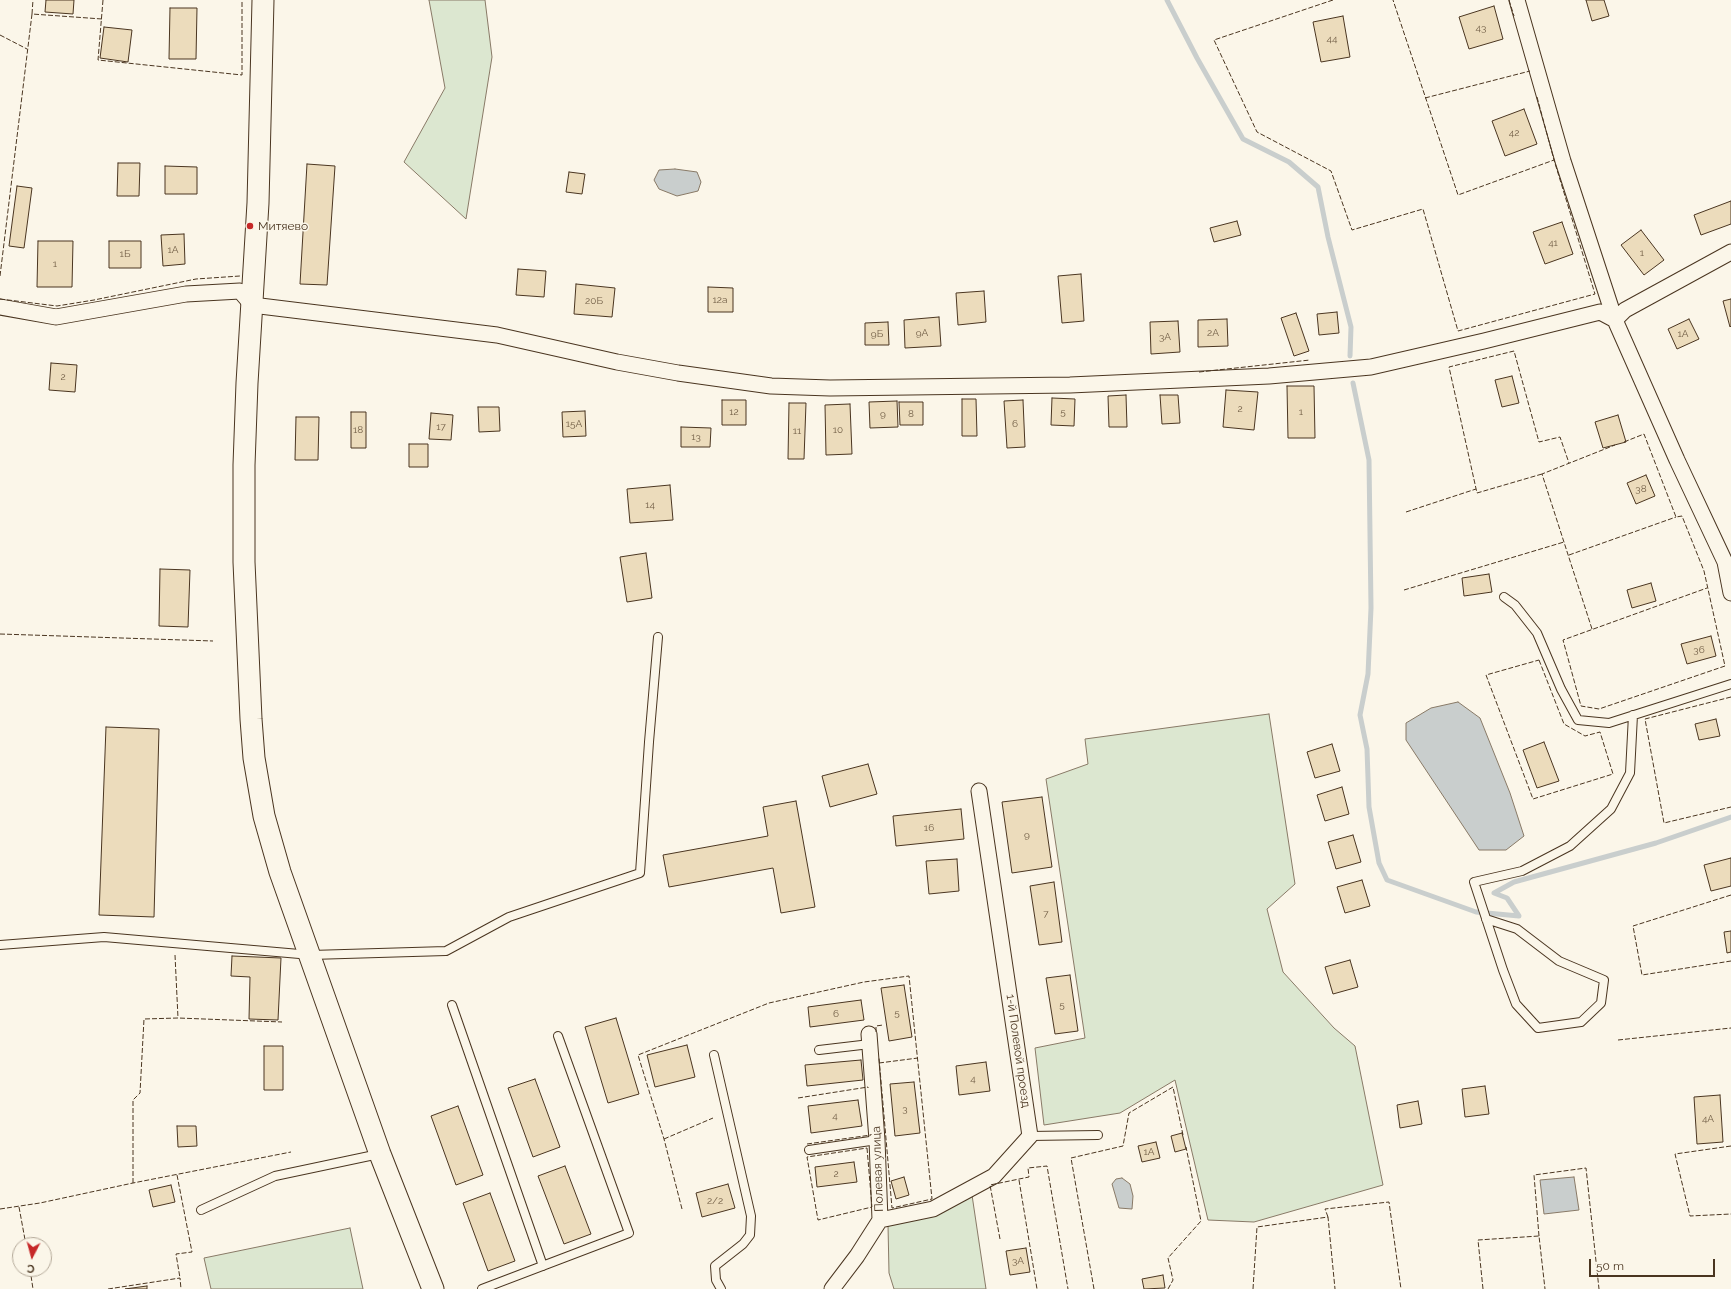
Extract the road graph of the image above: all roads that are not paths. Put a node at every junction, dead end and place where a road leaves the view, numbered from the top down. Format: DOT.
graph roads {
  1 [pos="262,0"];
  2 [pos="1517,0"];
  3 [pos="1731,252"];
  4 [pos="252,305"];
  5 [pos="0,307"];
  6 [pos="1615,320"];
  7 [pos="1731,593"];
  8 [pos="1504,597"];
  9 [pos="658,637"];
  10 [pos="1731,684"];
  11 [pos="1633,715"];
  12 [pos="979,791"];
  13 [pos="1486,920"];
  14 [pos="0,945"];
  15 [pos="311,955"];
  16 [pos="452,1005"];
  17 [pos="558,1036"];
  18 [pos="870,1039"];
  19 [pos="819,1050"];
  20 [pos="714,1055"];
  21 [pos="1098,1135"];
  22 [pos="1030,1136"];
  23 [pos="877,1140"];
  24 [pos="809,1150"];
  25 [pos="380,1154"];
  26 [pos="201,1210"];
  27 [pos="880,1220"];
  28 [pos="543,1266"];
  29 [pos="433,1289"];
  30 [pos="482,1289"];
  31 [pos="721,1289"];
  32 [pos="832,1289"];
  1 -- 4 [label="street"];
  2 -- 6 [label="street"];
  3 -- 6 [label="street"];
  4 -- 5 [label="street"];
  4 -- 6 [label="street"];
  4 -- 15 [label="street"];
  6 -- 7 [label="street"];
  8 -- 11 [label="lane"];
  9 -- 15 [label="lane"];
  10 -- 11 [label="lane"];
  11 -- 13 [label="lane"];
  12 -- 22 [label="street, 1-й Полевой проезд"];
  13 -- 13 [label="lane"];
  14 -- 15 [label="lane"];
  15 -- 25 [label="street"];
  16 -- 28 [label="lane"];
  17 -- 28 [label="lane"];
  18 -- 19 [label="lane"];
  18 -- 23 [label="street, Полевая улица"];
  20 -- 31 [label="lane"];
  21 -- 22 [label="lane"];
  22 -- 27 [label="street"];
  23 -- 24 [label="lane"];
  23 -- 27 [label="street, Полевая улица"];
  25 -- 26 [label="lane"];
  25 -- 29 [label="street"];
  27 -- 32 [label="street, Полевая улица"];
  28 -- 30 [label="lane"];
}
